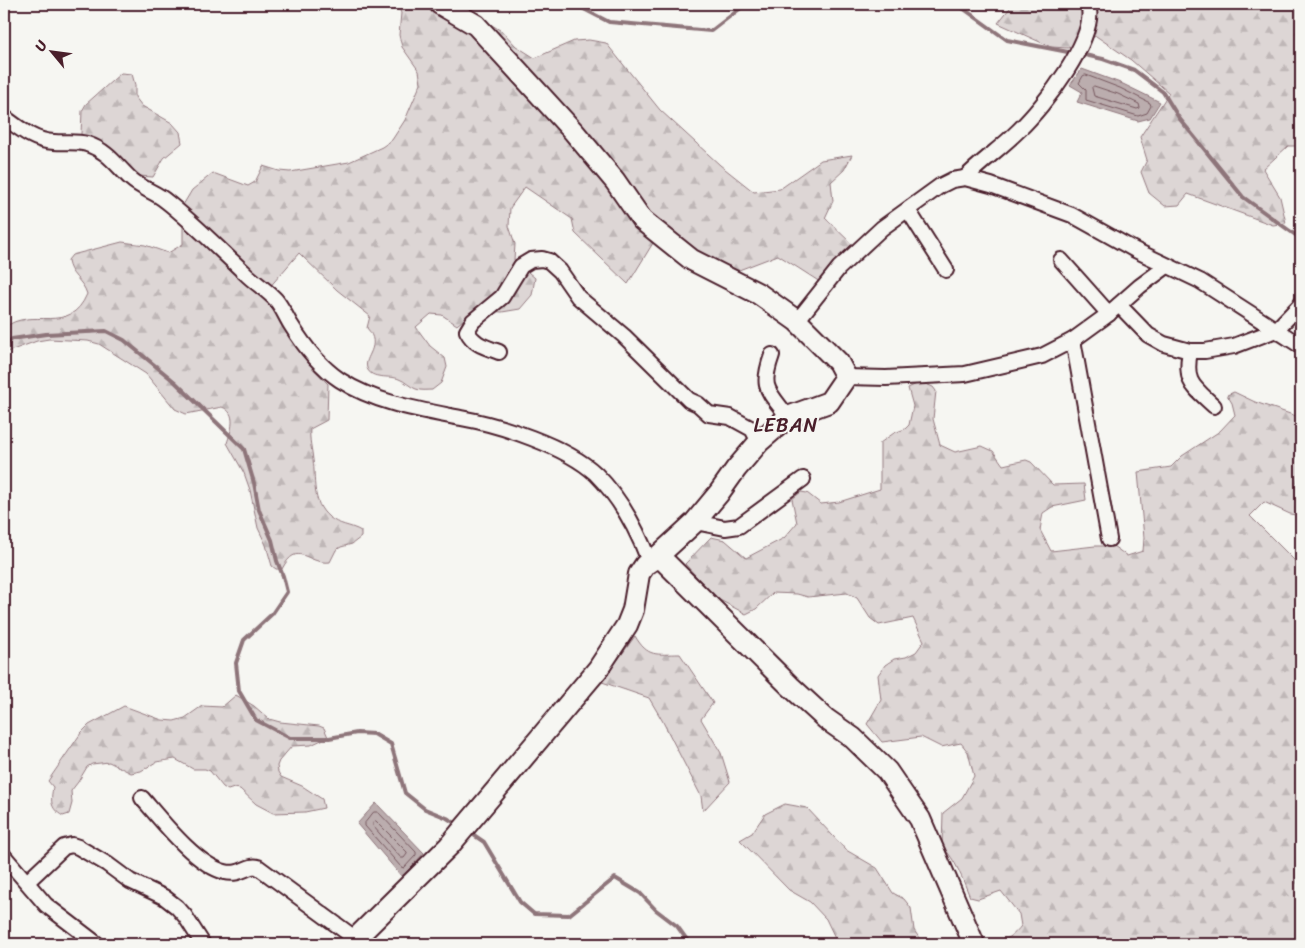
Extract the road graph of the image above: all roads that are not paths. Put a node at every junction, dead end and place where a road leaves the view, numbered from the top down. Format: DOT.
graph roads {
  1 [pos="440,4"];
  2 [pos="1088,4"];
  3 [pos="4,117"];
  4 [pos="965,178"];
  5 [pos="908,210"];
  6 [pos="1062,260"];
  7 [pos="1167,266"];
  8 [pos="946,270"];
  9 [pos="1301,304"];
  10 [pos="1114,310"];
  11 [pos="797,321"];
  12 [pos="1276,330"];
  13 [pos="1073,340"];
  14 [pos="1301,346"];
  15 [pos="1190,351"];
  16 [pos="499,352"];
  17 [pos="772,355"];
  18 [pos="846,377"];
  19 [pos="1214,406"];
  20 [pos="788,417"];
  21 [pos="759,442"];
  22 [pos="803,479"];
  23 [pos="695,522"];
  24 [pos="1109,539"];
  25 [pos="653,559"];
  26 [pos="142,798"];
  27 [pos="4,856"];
  28 [pos="27,882"];
  29 [pos="353,941"];
  30 [pos="97,944"];
  31 [pos="203,944"];
  32 [pos="974,944"];
  1 -- 11 [label="street"];
  2 -- 4 [label="street"];
  3 -- 25 [label="street"];
  4 -- 5 [label="street"];
  4 -- 7 [label="street"];
  5 -- 8 [label="street"];
  5 -- 11 [label="street"];
  6 -- 10 [label="street"];
  7 -- 10 [label="street"];
  7 -- 12 [label="street"];
  9 -- 12 [label="street"];
  10 -- 13 [label="street"];
  10 -- 15 [label="street"];
  11 -- 18 [label="street"];
  12 -- 14 [label="street"];
  12 -- 15 [label="street"];
  13 -- 18 [label="street"];
  13 -- 24 [label="street"];
  15 -- 19 [label="street"];
  16 -- 21 [label="street"];
  17 -- 20 [label="street"];
  18 -- 20 [label="street"];
  20 -- 21 [label="street"];
  21 -- 23 [label="street"];
  22 -- 23 [label="street"];
  23 -- 25 [label="street"];
  25 -- 29 [label="street"];
  25 -- 32 [label="street"];
  26 -- 29 [label="street"];
  27 -- 28 [label="street"];
  28 -- 30 [label="street"];
  28 -- 31 [label="street"];
}
